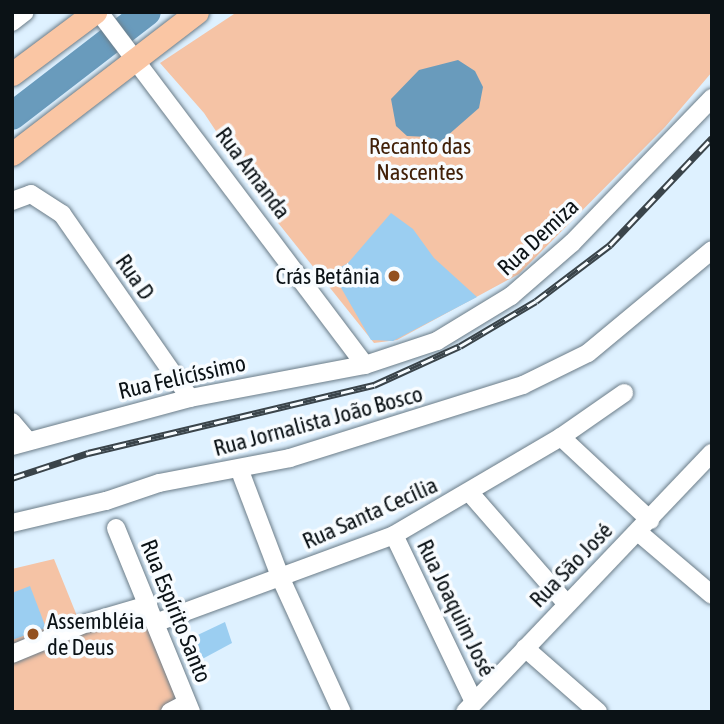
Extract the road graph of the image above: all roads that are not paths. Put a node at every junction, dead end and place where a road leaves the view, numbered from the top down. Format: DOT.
graph roads {
  1 [pos="25,12"];
  2 [pos="197,12"];
  3 [pos="100,16"];
  4 [pos="12,22"];
  5 [pos="131,53"];
  6 [pos="12,74"];
  7 [pos="712,98"];
  8 [pos="12,154"];
  9 [pos="12,201"];
  10 [pos="712,250"];
  11 [pos="365,365"];
  12 [pos="624,393"];
  13 [pos="190,398"];
  14 [pos="12,422"];
  15 [pos="561,437"];
  16 [pos="20,444"];
  17 [pos="712,453"];
  18 [pos="240,471"];
  19 [pos="470,493"];
  20 [pos="12,523"];
  21 [pos="644,526"];
  22 [pos="116,528"];
  23 [pos="394,535"];
  24 [pos="281,579"];
  25 [pos="712,595"];
  26 [pos="567,604"];
  27 [pos="148,606"];
  28 [pos="155,623"];
  29 [pos="525,648"];
  30 [pos="12,654"];
  31 [pos="189,707"];
  32 [pos="469,707"];
  33 [pos="170,712"];
  34 [pos="342,712"];
  35 [pos="598,712"];
  1 -- 4 [label="street"];
  2 -- 5 [label="main road"];
  3 -- 5 [label="street, Rua Amanda"];
  3 -- 6 [label="main road"];
  5 -- 8 [label="main road"];
  5 -- 11 [label="street, Rua Amanda"];
  7 -- 11 [label="street, Rua Demiza"];
  9 -- 13 [label="street, Rua D"];
  10 -- 18 [label="street, Rua Jornalista João Bosco"];
  11 -- 13 [label="street, Rua Felicíssimo"];
  12 -- 15 [label="street, Rua Santa Cecília"];
  13 -- 16 [label="street, Rua Felicíssimo"];
  14 -- 16 [label="street"];
  15 -- 19 [label="street, Rua Santa Cecília"];
  15 -- 21 [label="street"];
  17 -- 21 [label="street, Rua São José"];
  18 -- 20 [label="street, Rua Jornalista João Bosco"];
  18 -- 24 [label="street"];
  19 -- 23 [label="street, Rua Santa Cecília"];
  19 -- 26 [label="street"];
  21 -- 25 [label="street"];
  21 -- 26 [label="street, Rua São José"];
  22 -- 27 [label="street, Rua Espírito Santo"];
  23 -- 24 [label="street, Rua Santa Cecília"];
  23 -- 32 [label="street, Rua Joaquim José"];
  24 -- 28 [label="street, Rua Santa Cecília"];
  24 -- 34 [label="street"];
  26 -- 29 [label="street, Rua São José"];
  27 -- 28 [label="street, Rua Espírito Santo"];
  27 -- 30 [label="street"];
  28 -- 31 [label="street, Rua Espírito Santo"];
  29 -- 32 [label="street, Rua São José"];
  29 -- 35 [label="street"];
  31 -- 33 [label="street"];
}
